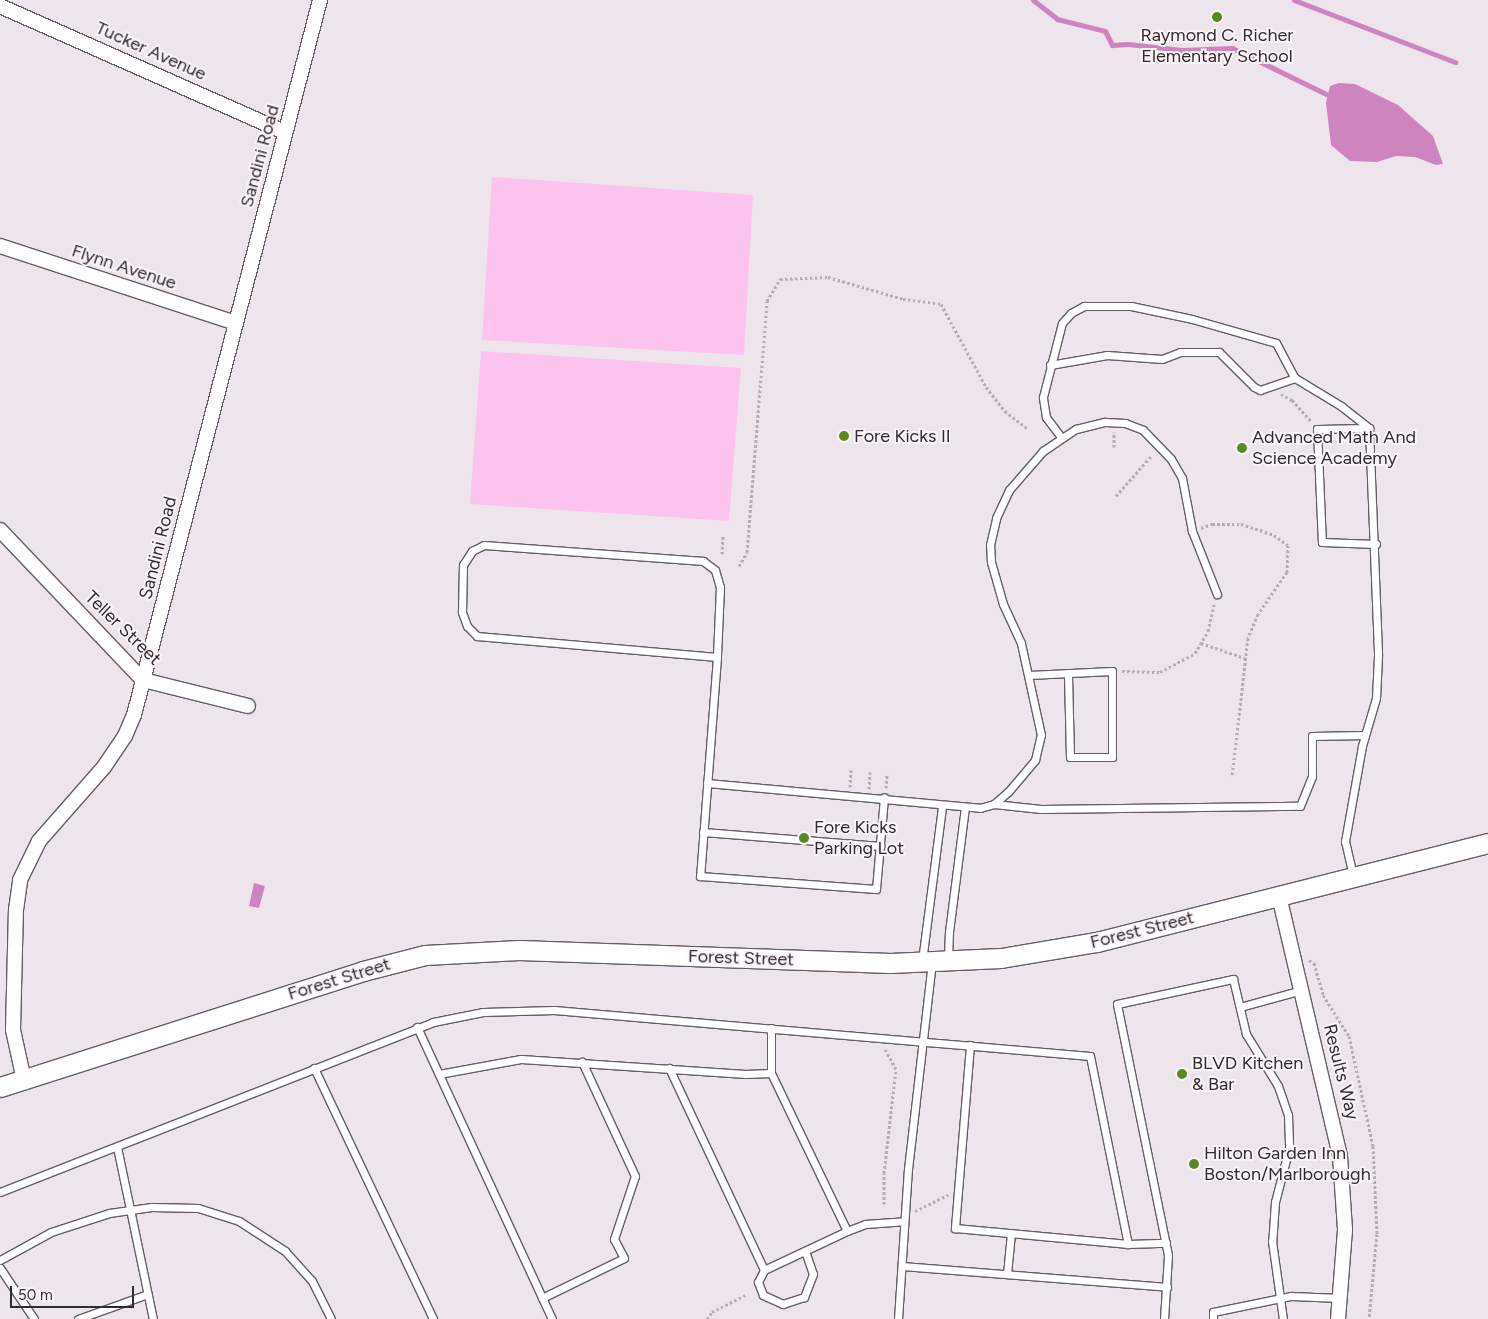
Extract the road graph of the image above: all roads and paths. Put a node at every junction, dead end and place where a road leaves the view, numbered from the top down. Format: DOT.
graph roads {
  1 [pos="320,0"];
  2 [pos="0,6"];
  3 [pos="286,132"];
  4 [pos="0,246"];
  5 [pos="236,323"];
  6 [pos="1050,365"];
  7 [pos="1295,378"];
  8 [pos="1267,387"];
  9 [pos="1369,428"];
  10 [pos="1028,429"];
  11 [pos="1317,429"];
  12 [pos="1061,438"];
  13 [pos="1160,446"];
  14 [pos="1116,496"];
  15 [pos="0,530"];
  16 [pos="1192,531"];
  17 [pos="724,535"];
  18 [pos="1376,544"];
  19 [pos="722,554"];
  20 [pos="739,566"];
  21 [pos="1217,594"];
  22 [pos="1201,643"];
  23 [pos="717,657"];
  24 [pos="1245,658"];
  25 [pos="1112,671"];
  26 [pos="1068,674"];
  27 [pos="1029,675"];
  28 [pos="143,680"];
  29 [pos="248,706"];
  30 [pos="1365,735"];
  31 [pos="851,770"];
  32 [pos="870,772"];
  33 [pos="1232,776"];
  34 [pos="707,782"];
  35 [pos="849,794"];
  36 [pos="868,796"];
  37 [pos="884,797"];
  38 [pos="994,804"];
  39 [pos="942,806"];
  40 [pos="966,807"];
  41 [pos="703,832"];
  42 [pos="1488,844"];
  43 [pos="880,846"];
  44 [pos="1354,877"];
  45 [pos="1279,896"];
  46 [pos="1309,960"];
  47 [pos="934,963"];
  48 [pos="1302,990"];
  49 [pos="1240,1007"];
  50 [pos="418,1027"];
  51 [pos="771,1028"];
  52 [pos="923,1041"];
  53 [pos="970,1045"];
  54 [pos="885,1049"];
  55 [pos="582,1062"];
  56 [pos="314,1068"];
  57 [pos="669,1068"];
  58 [pos="771,1072"];
  59 [pos="439,1074"];
  60 [pos="24,1080"];
  61 [pos="0,1087"];
  62 [pos="117,1147"];
  63 [pos="0,1192"];
  64 [pos="958,1196"];
  65 [pos="884,1204"];
  66 [pos="130,1209"];
  67 [pos="915,1211"];
  68 [pos="904,1220"];
  69 [pos="847,1232"];
  70 [pos="1011,1233"];
  71 [pos="1166,1243"];
  72 [pos="1128,1244"];
  73 [pos="805,1251"];
  74 [pos="0,1260"];
  75 [pos="902,1266"];
  76 [pos="0,1268"];
  77 [pos="764,1270"];
  78 [pos="1007,1274"];
  79 [pos="1167,1287"];
  80 [pos="148,1294"];
  81 [pos="746,1295"];
  82 [pos="542,1298"];
  83 [pos="1280,1298"];
  84 [pos="1341,1298"];
  85 [pos="34,1319"];
  86 [pos="78,1319"];
  87 [pos="153,1319"];
  88 [pos="331,1319"];
  89 [pos="433,1319"];
  90 [pos="552,1319"];
  91 [pos="707,1319"];
  92 [pos="898,1319"];
  93 [pos="1164,1319"];
  94 [pos="1213,1319"];
  95 [pos="1283,1319"];
  96 [pos="1338,1319"];
  97 [pos="1369,1319"];
  1 -- 3 [label="street, Sandini Road"];
  2 -- 3 [label="street, Tucker Avenue"];
  3 -- 5 [label="street, Sandini Road"];
  4 -- 5 [label="street, Flynn Avenue"];
  5 -- 28 [label="street, Sandini Road"];
  6 -- 7 [label="lane"];
  6 -- 8 [label="lane"];
  6 -- 12 [label="lane"];
  7 -- 8 [label="lane"];
  7 -- 9 [label="lane"];
  8 -- 11 [label="path"];
  9 -- 11 [label="lane"];
  9 -- 18 [label="lane"];
  10 -- 20 [label="path"];
  11 -- 18 [label="lane"];
  12 -- 13 [label="lane"];
  12 -- 27 [label="lane"];
  13 -- 14 [label="path"];
  13 -- 16 [label="lane"];
  15 -- 28 [label="street, Teller Street"];
  16 -- 21 [label="lane"];
  16 -- 24 [label="path"];
  17 -- 19 [label="path"];
  18 -- 30 [label="lane"];
  21 -- 22 [label="path"];
  22 -- 24 [label="path"];
  22 -- 25 [label="path"];
  23 -- 23 [label="lane"];
  23 -- 34 [label="lane"];
  24 -- 33 [label="path"];
  25 -- 26 [label="lane"];
  25 -- 26 [label="lane"];
  26 -- 27 [label="lane"];
  27 -- 38 [label="lane"];
  28 -- 29 [label="street, Teller Street"];
  28 -- 60 [label="street, Sandini Road"];
  30 -- 38 [label="lane"];
  30 -- 44 [label="lane"];
  31 -- 35 [label="path"];
  32 -- 36 [label="path"];
  34 -- 35 [label="lane"];
  34 -- 41 [label="lane"];
  35 -- 36 [label="lane"];
  36 -- 37 [label="lane"];
  37 -- 39 [label="lane"];
  37 -- 43 [label="lane"];
  38 -- 40 [label="lane"];
  39 -- 40 [label="lane"];
  39 -- 47 [label="lane"];
  40 -- 47 [label="lane"];
  41 -- 43 [label="lane"];
  41 -- 43 [label="lane"];
  42 -- 44 [label="main road, Forest Street"];
  44 -- 45 [label="main road, Forest Street"];
  45 -- 47 [label="main road, Forest Street"];
  45 -- 48 [label="street, Results Way"];
  46 -- 97 [label="path"];
  47 -- 52 [label="lane"];
  47 -- 60 [label="main road, Forest Street"];
  48 -- 49 [label="lane"];
  48 -- 84 [label="street, Results Way"];
  49 -- 71 [label="lane"];
  49 -- 83 [label="lane"];
  50 -- 51 [label="lane"];
  50 -- 56 [label="lane"];
  50 -- 59 [label="lane"];
  51 -- 52 [label="lane"];
  51 -- 58 [label="lane"];
  52 -- 53 [label="lane"];
  52 -- 68 [label="lane"];
  53 -- 64 [label="lane"];
  53 -- 72 [label="lane"];
  54 -- 65 [label="path"];
  55 -- 57 [label="lane"];
  55 -- 59 [label="lane"];
  55 -- 82 [label="lane"];
  56 -- 62 [label="lane"];
  56 -- 89 [label="lane"];
  57 -- 58 [label="lane"];
  57 -- 77 [label="lane"];
  58 -- 69 [label="lane"];
  59 -- 82 [label="lane"];
  60 -- 61 [label="main road, Forest Street"];
  62 -- 63 [label="lane"];
  62 -- 66 [label="lane"];
  64 -- 67 [label="path"];
  64 -- 70 [label="lane"];
  66 -- 74 [label="lane"];
  66 -- 80 [label="lane"];
  66 -- 88 [label="lane"];
  68 -- 69 [label="lane"];
  68 -- 75 [label="lane"];
  69 -- 73 [label="lane"];
  70 -- 72 [label="lane"];
  70 -- 78 [label="lane"];
  71 -- 72 [label="lane"];
  71 -- 79 [label="lane"];
  73 -- 77 [label="lane"];
  73 -- 77 [label="lane"];
  75 -- 78 [label="lane"];
  75 -- 92 [label="lane"];
  76 -- 85 [label="lane"];
  78 -- 79 [label="lane"];
  79 -- 93 [label="lane"];
  80 -- 86 [label="lane"];
  80 -- 87 [label="lane"];
  81 -- 91 [label="path"];
  82 -- 90 [label="lane"];
  83 -- 84 [label="lane"];
  83 -- 94 [label="lane"];
  83 -- 95 [label="lane"];
  84 -- 96 [label="street, Results Way"];
}
